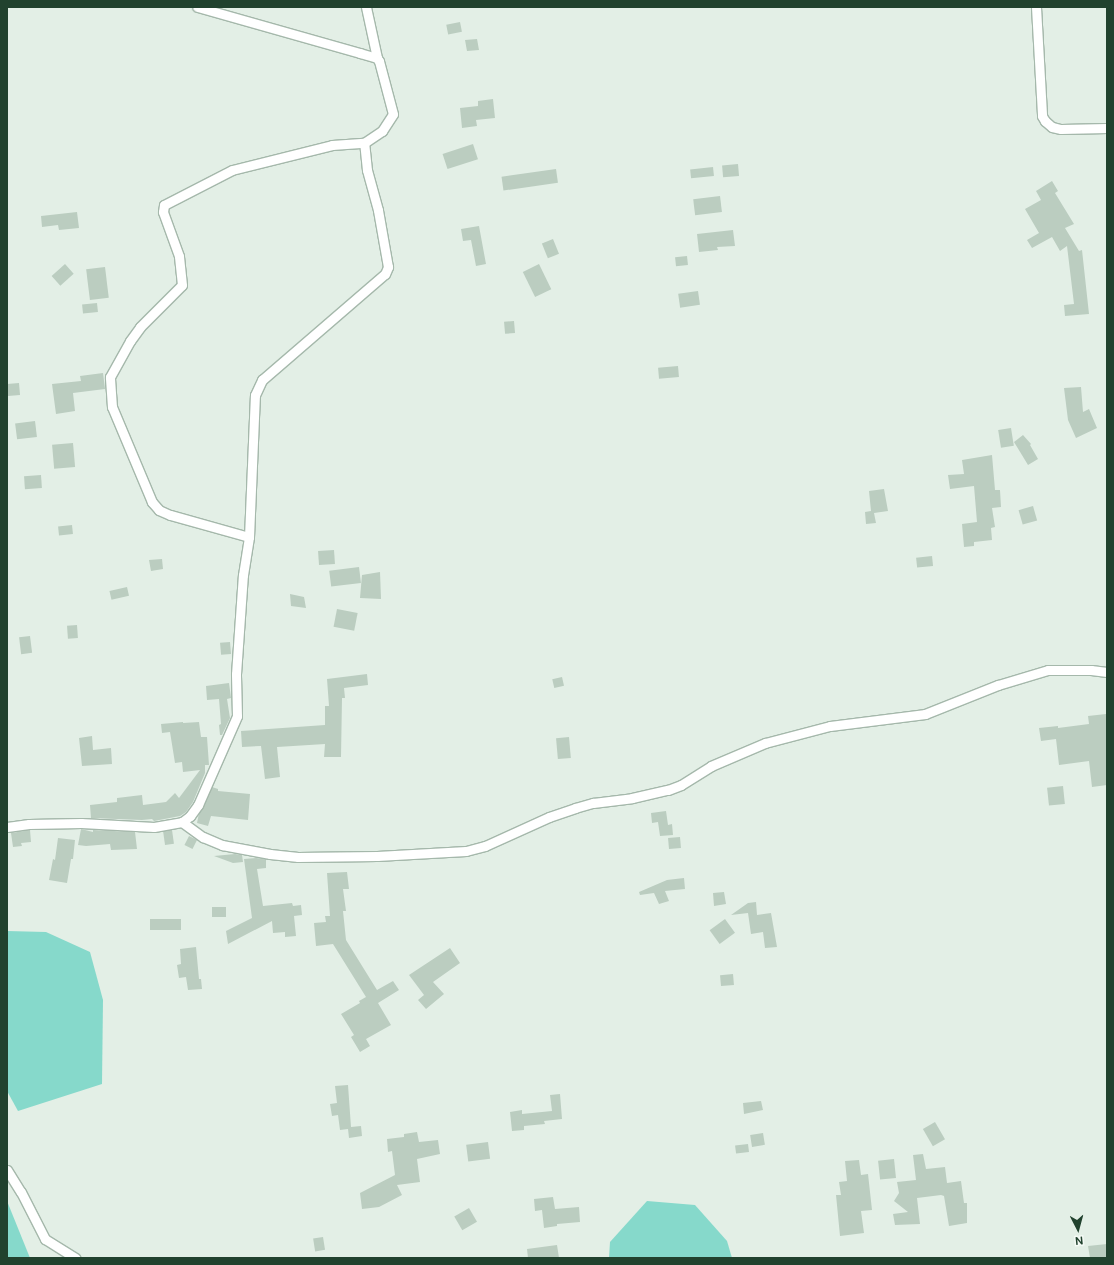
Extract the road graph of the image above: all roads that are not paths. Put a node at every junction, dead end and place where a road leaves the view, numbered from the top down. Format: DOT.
graph roads {
  1 [pos="197,7"];
  2 [pos="366,7"];
  3 [pos="1036,7"];
  4 [pos="377,58"];
  5 [pos="1107,128"];
  6 [pos="364,143"];
  7 [pos="249,537"];
  8 [pos="1107,672"];
  9 [pos="182,822"];
  10 [pos="7,827"];
  11 [pos="7,1170"];
  12 [pos="75,1258"];
  1 -- 4 [label="street"];
  2 -- 4 [label="street"];
  3 -- 5 [label="street"];
  4 -- 6 [label="street"];
  6 -- 7 [label="street"];
  6 -- 7 [label="street"];
  7 -- 9 [label="street"];
  8 -- 9 [label="street"];
  9 -- 10 [label="street"];
  11 -- 12 [label="street"];
}
